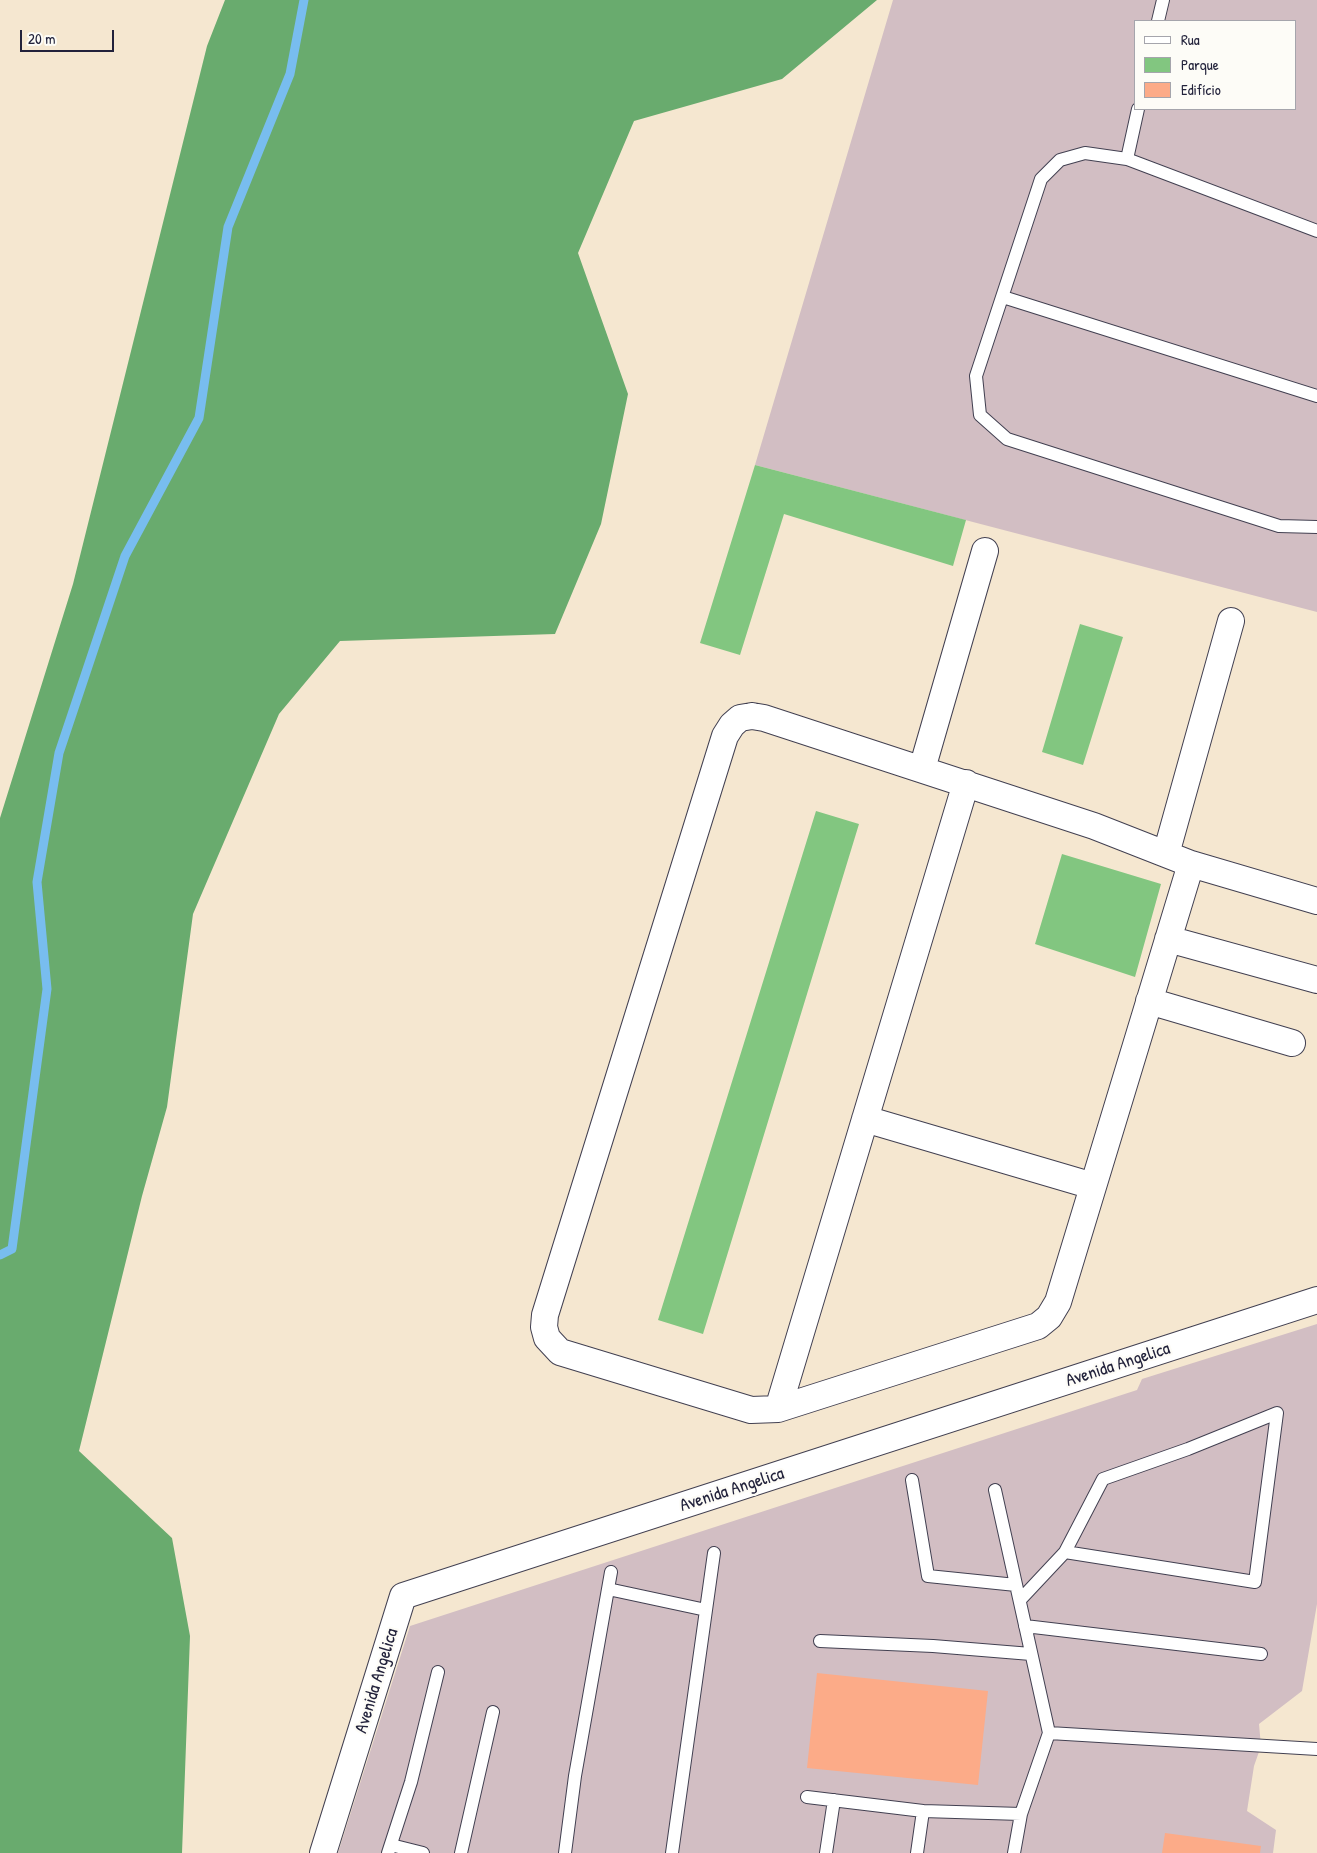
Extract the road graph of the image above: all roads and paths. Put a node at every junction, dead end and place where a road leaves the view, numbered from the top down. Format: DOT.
graph roads {
  1 [pos="1163,0"];
  2 [pos="1158,20"];
  3 [pos="1138,110"];
  4 [pos="1127,159"];
  5 [pos="1317,231"];
  6 [pos="1003,297"];
  7 [pos="1317,396"];
  8 [pos="1317,526"];
  9 [pos="985,551"];
  10 [pos="1231,620"];
  11 [pos="922,769"];
  12 [pos="966,783"];
  13 [pos="1166,854"];
  14 [pos="1191,864"];
  15 [pos="1317,901"];
  16 [pos="1168,939"];
  17 [pos="1317,980"];
  18 [pos="1149,1001"];
  19 [pos="1292,1044"];
  20 [pos="865,1119"];
  21 [pos="1093,1186"];
  22 [pos="1317,1300"];
  23 [pos="778,1408"];
  24 [pos="912,1480"];
  25 [pos="995,1490"];
  26 [pos="1065,1552"];
  27 [pos="714,1554"];
  28 [pos="611,1572"];
  29 [pos="1016,1585"];
  30 [pos="608,1589"];
  31 [pos="1020,1600"];
  32 [pos="706,1610"];
  33 [pos="1025,1626"];
  34 [pos="820,1640"];
  35 [pos="1032,1654"];
  36 [pos="1261,1654"];
  37 [pos="438,1672"];
  38 [pos="493,1712"];
  39 [pos="1049,1733"];
  40 [pos="1317,1749"];
  41 [pos="808,1796"];
  42 [pos="834,1800"];
  43 [pos="923,1811"];
  44 [pos="1021,1814"];
  45 [pos="389,1849"];
  46 [pos="323,1853"];
  47 [pos="423,1853"];
  48 [pos="461,1853"];
  49 [pos="565,1853"];
  50 [pos="672,1853"];
  51 [pos="826,1853"];
  52 [pos="917,1853"];
  53 [pos="1014,1853"];
  1 -- 2 [label="lane"];
  3 -- 4 [label="lane"];
  4 -- 5 [label="lane"];
  4 -- 6 [label="lane"];
  6 -- 7 [label="lane"];
  6 -- 8 [label="lane"];
  9 -- 11 [label="street"];
  10 -- 13 [label="street"];
  11 -- 12 [label="street"];
  11 -- 23 [label="street"];
  12 -- 13 [label="street"];
  12 -- 20 [label="street"];
  13 -- 14 [label="street"];
  14 -- 15 [label="street"];
  14 -- 16 [label="street"];
  16 -- 17 [label="street"];
  16 -- 18 [label="street"];
  18 -- 19 [label="street"];
  18 -- 21 [label="street"];
  20 -- 21 [label="street"];
  20 -- 23 [label="street"];
  21 -- 23 [label="street"];
  22 -- 46 [label="street, Avenida Angelica"];
  24 -- 29 [label="lane"];
  25 -- 29 [label="lane"];
  26 -- 26 [label="lane"];
  26 -- 31 [label="lane"];
  27 -- 32 [label="lane"];
  28 -- 30 [label="lane"];
  29 -- 31 [label="lane"];
  30 -- 32 [label="lane"];
  30 -- 49 [label="lane"];
  31 -- 33 [label="lane"];
  32 -- 50 [label="lane"];
  33 -- 35 [label="lane"];
  33 -- 36 [label="lane"];
  34 -- 35 [label="lane"];
  35 -- 39 [label="lane"];
  37 -- 45 [label="lane"];
  38 -- 48 [label="lane"];
  39 -- 40 [label="lane"];
  39 -- 44 [label="lane"];
  41 -- 42 [label="lane"];
  42 -- 43 [label="lane"];
  42 -- 51 [label="lane"];
  43 -- 44 [label="lane"];
  43 -- 52 [label="lane"];
  44 -- 53 [label="lane"];
  45 -- 47 [label="lane"];
}
